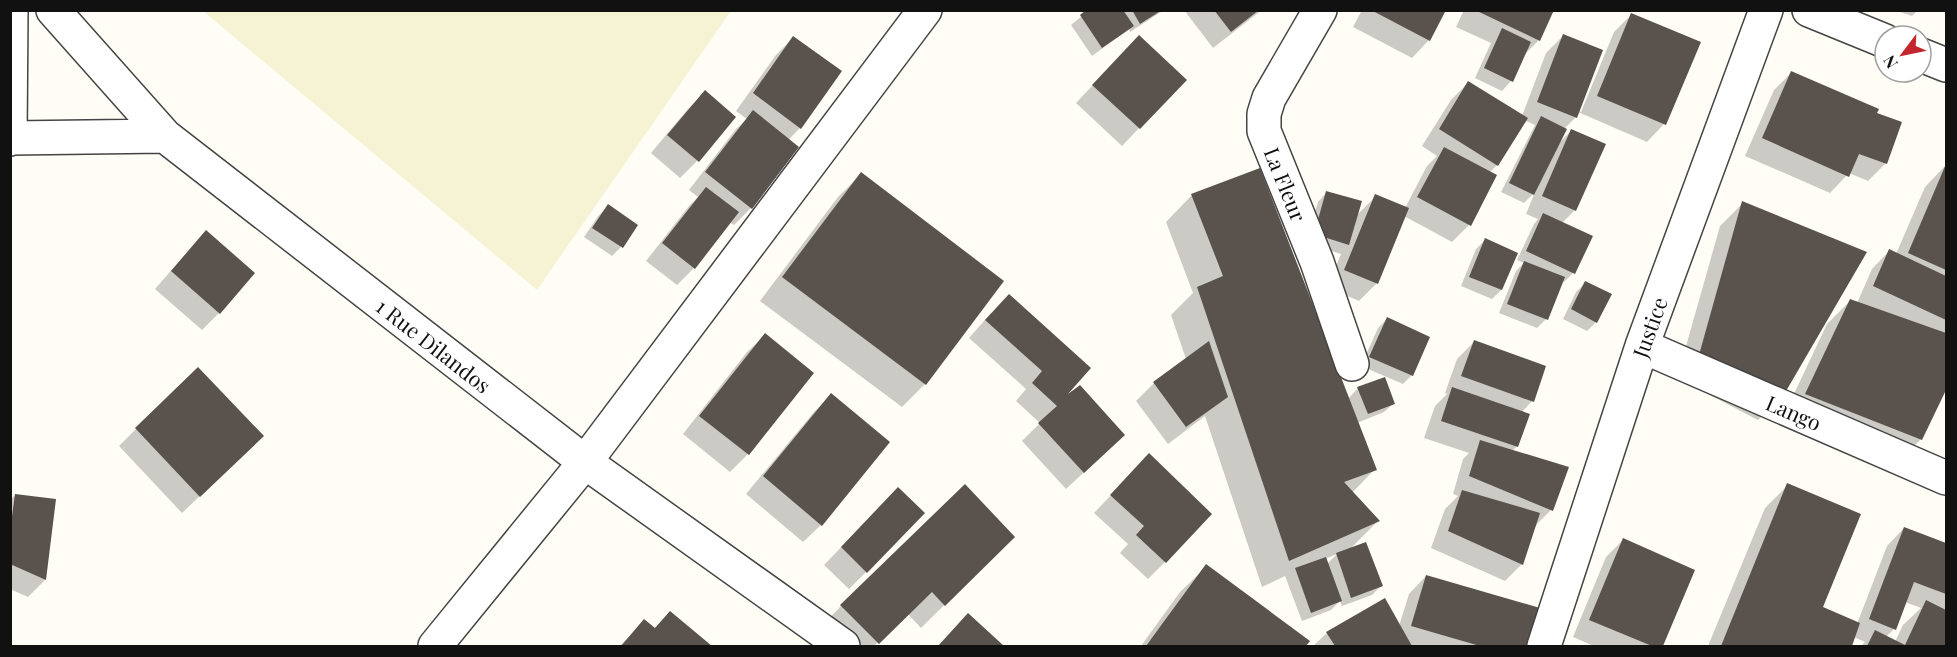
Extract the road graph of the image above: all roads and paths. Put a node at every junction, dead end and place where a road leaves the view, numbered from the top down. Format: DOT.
graph roads {
  1 [pos="11,10"];
  2 [pos="53,10"];
  3 [pos="925,10"];
  4 [pos="1320,10"];
  5 [pos="1766,10"];
  6 [pos="1809,10"];
  7 [pos="1873,36"];
  8 [pos="165,136"];
  9 [pos="11,138"];
  10 [pos="1642,346"];
  11 [pos="1352,364"];
  12 [pos="585,462"];
  13 [pos="1947,478"];
  14 [pos="435,646"];
  15 [pos="843,646"];
  16 [pos="1544,646"];
  1 -- 9 [label="street"];
  2 -- 8 [label="street, 1 Rue Dilandos"];
  3 -- 12 [label="street"];
  4 -- 11 [label="street, La Fleur"];
  5 -- 10 [label="street, Justice"];
  6 -- 7 [label="street"];
  8 -- 9 [label="street"];
  8 -- 12 [label="street, 1 Rue Dilandos"];
  10 -- 13 [label="street, Lango"];
  10 -- 16 [label="street, Justice"];
  12 -- 14 [label="street"];
  12 -- 15 [label="street, 1 Rue Dilandos"];
}
